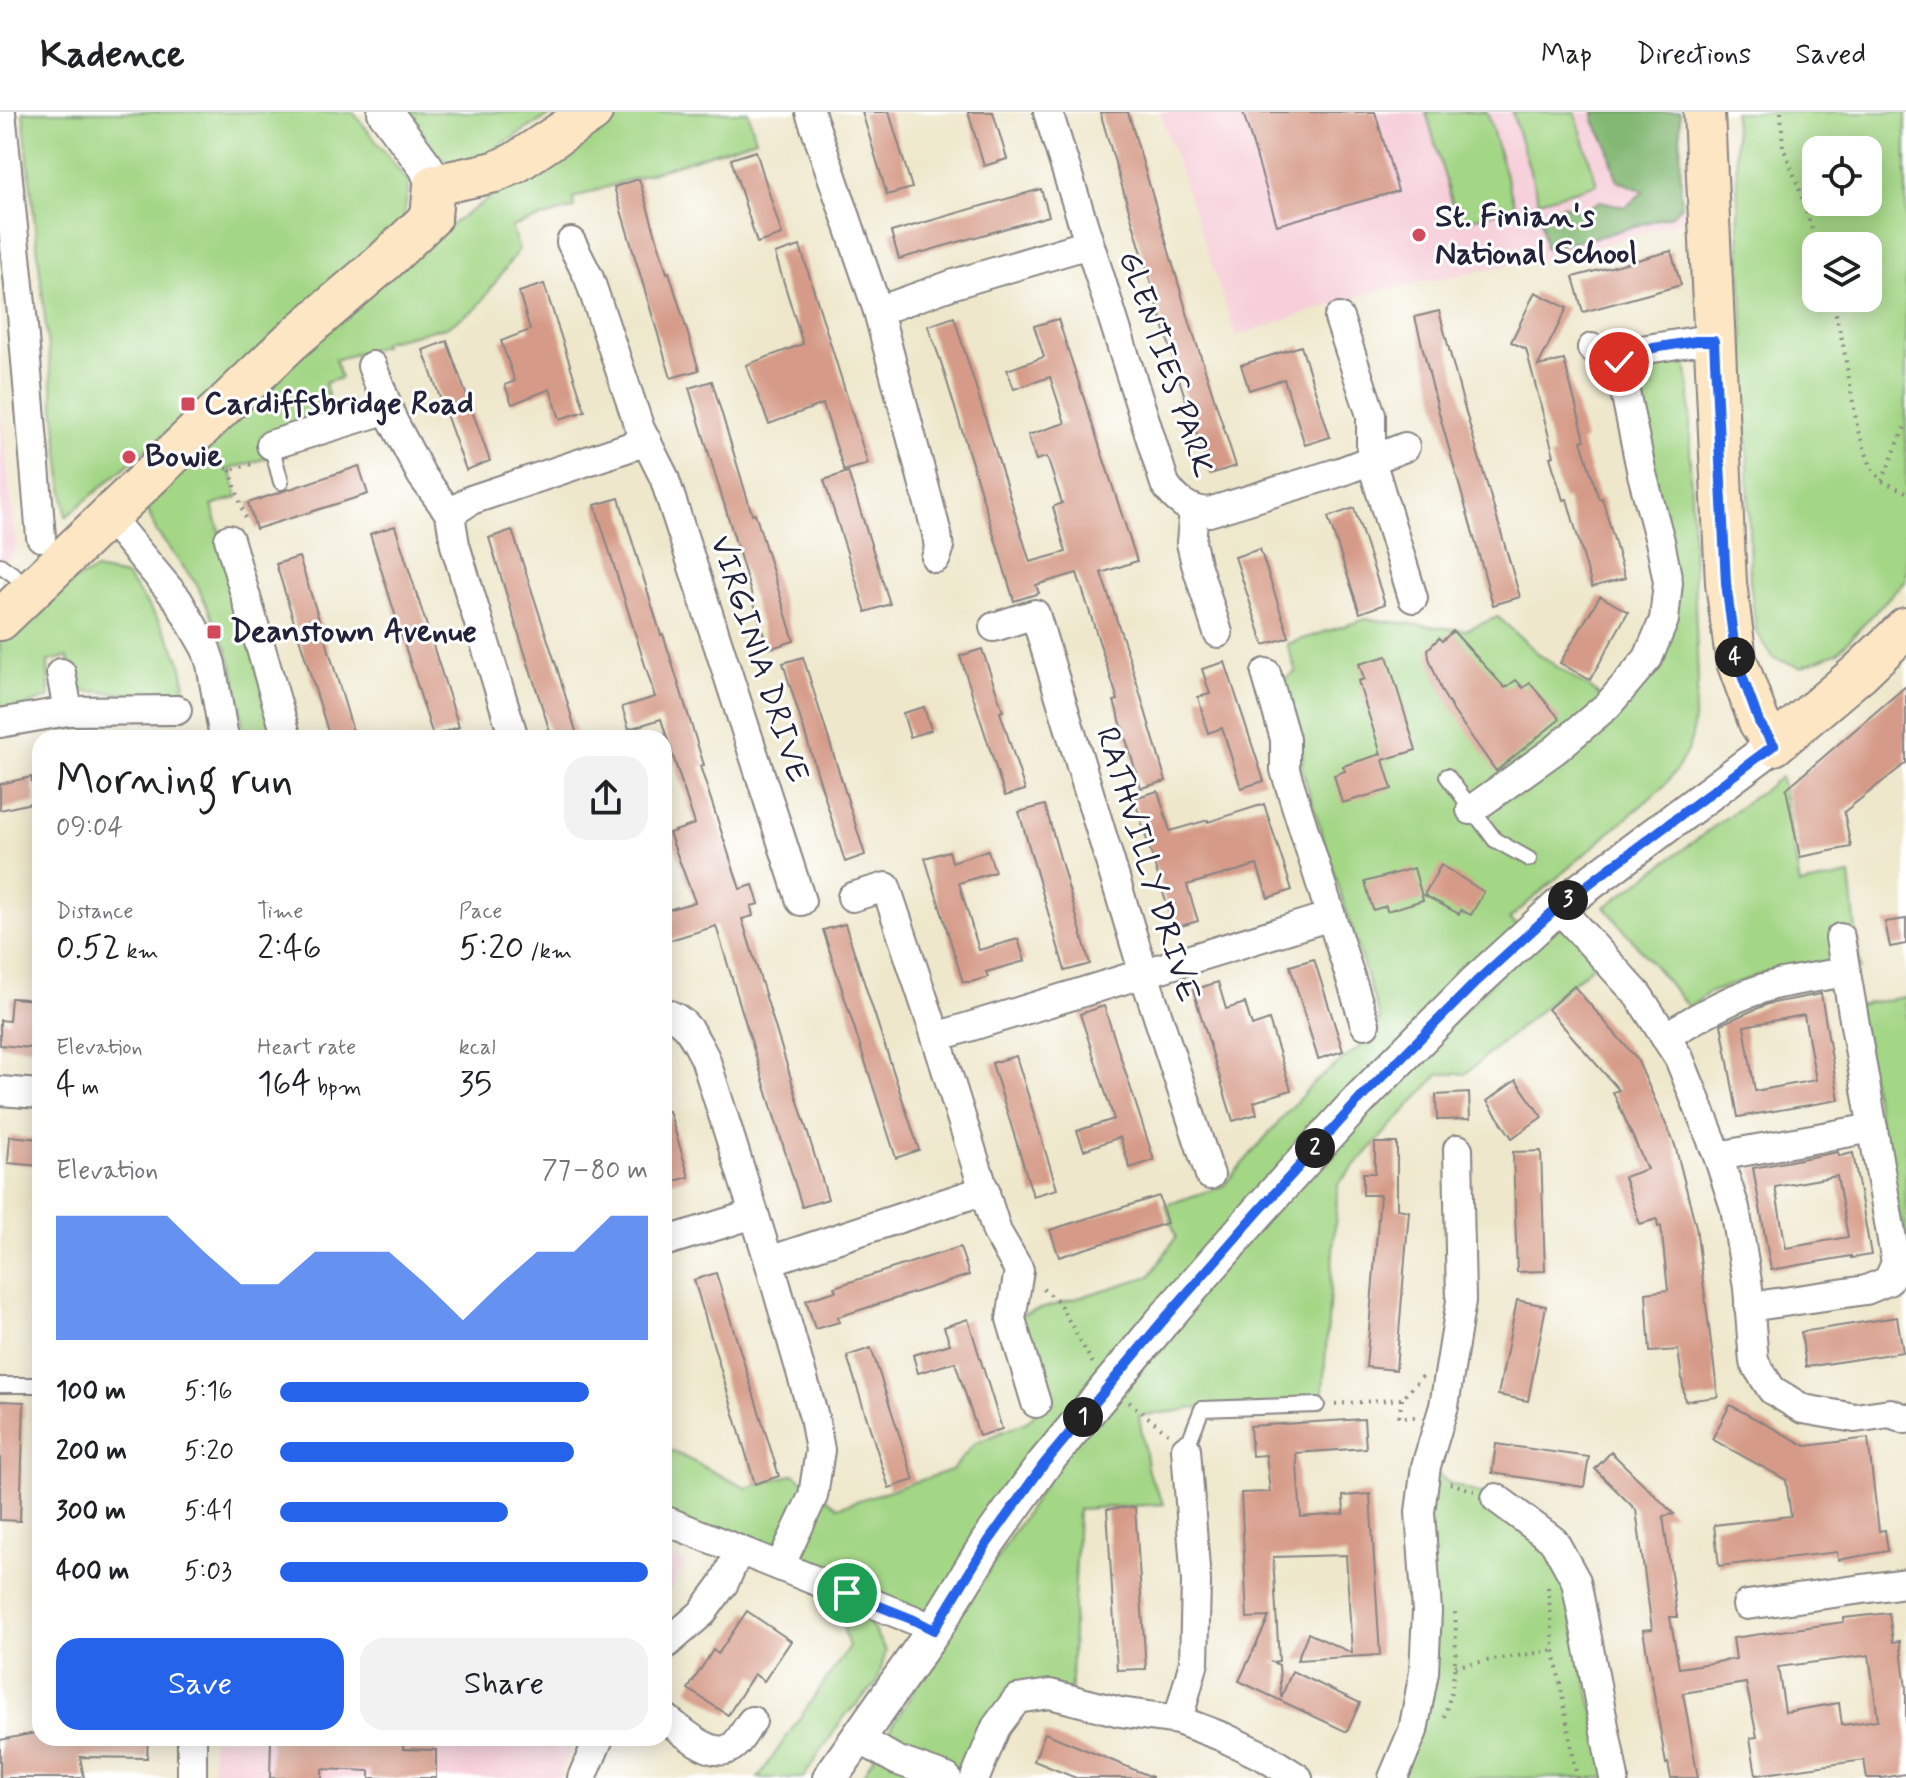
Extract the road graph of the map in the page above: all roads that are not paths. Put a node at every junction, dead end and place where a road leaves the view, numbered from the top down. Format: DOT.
graph roads {
  1 [pos="1,112"];
  2 [pos="385,112"];
  3 [pos="592,112"];
  4 [pos="810,112"];
  5 [pos="1048,112"];
  6 [pos="1704,112"];
  7 [pos="434,185"];
  8 [pos="571,242"];
  9 [pos="1089,244"];
  10 [pos="878,311"];
  11 [pos="11,317"];
  12 [pos="1339,318"];
  13 [pos="1714,341"];
  14 [pos="1592,348"];
  15 [pos="1619,362"];
  16 [pos="372,366"];
  17 [pos="388,409"];
  18 [pos="647,441"];
  19 [pos="271,445"];
  20 [pos="1405,447"];
  21 [pos="1371,460"];
  22 [pos="281,482"];
  23 [pos="1194,509"];
  24 [pos="450,514"];
  25 [pos="108,516"];
  26 [pos="41,537"];
  27 [pos="229,539"];
  28 [pos="936,558"];
  29 [pos="0,565"];
  30 [pos="33,588"];
  31 [pos="1413,598"];
  32 [pos="0,620"];
  33 [pos="994,627"];
  34 [pos="1906,628"];
  35 [pos="1218,633"];
  36 [pos="61,673"];
  37 [pos="1266,673"];
  38 [pos="177,710"];
  39 [pos="68,711"];
  40 [pos="0,723"];
  41 [pos="223,730"];
  42 [pos="285,730"];
  43 [pos="512,730"];
  44 [pos="1774,745"];
  45 [pos="1447,776"];
  46 [pos="1471,810"];
  47 [pos="1529,859"];
  48 [pos="852,897"];
  49 [pos="801,901"];
  50 [pos="1558,907"];
  51 [pos="1331,916"];
  52 [pos="1840,938"];
  53 [pos="1846,972"];
  54 [pos="1144,974"];
  55 [pos="672,1015"];
  56 [pos="1365,1024"];
  57 [pos="936,1037"];
  58 [pos="1665,1037"];
  59 [pos="0,1091"];
  60 [pos="32,1093"];
  61 [pos="1873,1128"];
  62 [pos="1458,1149"];
  63 [pos="1718,1156"];
  64 [pos="1210,1175"];
  65 [pos="985,1190"];
  66 [pos="754,1214"];
  67 [pos="672,1240"];
  68 [pos="769,1261"];
  69 [pos="1749,1307"];
  70 [pos="0,1385"];
  71 [pos="32,1385"];
  72 [pos="1036,1403"];
  73 [pos="1317,1405"];
  74 [pos="1898,1416"];
  75 [pos="1186,1449"];
  76 [pos="1496,1498"];
  77 [pos="672,1523"];
  78 [pos="739,1550"];
  79 [pos="780,1566"];
  80 [pos="1906,1583"];
  81 [pos="1747,1605"];
  82 [pos="934,1630"];
  83 [pos="672,1639"];
  84 [pos="1178,1720"];
  85 [pos="752,1721"];
  86 [pos="672,1723"];
  87 [pos="858,1738"];
  88 [pos="192,1746"];
  89 [pos="596,1746"];
  90 [pos="1260,1767"];
  91 [pos="192,1778"];
  92 [pos="582,1778"];
  93 [pos="830,1778"];
  94 [pos="947,1778"];
  95 [pos="975,1778"];
  96 [pos="1298,1778"];
  97 [pos="1393,1778"];
  98 [pos="1614,1778"];
  1 -- 11 [label="street"];
  2 -- 7 [label="street"];
  3 -- 7 [label="main road"];
  4 -- 10 [label="street"];
  5 -- 9 [label="street, GLENTIES PARK"];
  6 -- 13 [label="main road"];
  7 -- 25 [label="main road"];
  8 -- 18 [label="street, VIRGINIA DRIVE"];
  9 -- 10 [label="street"];
  9 -- 23 [label="street, GLENTIES PARK"];
  10 -- 28 [label="street"];
  11 -- 26 [label="street"];
  12 -- 21 [label="street"];
  13 -- 15 [label="street"];
  13 -- 44 [label="main road"];
  14 -- 15 [label="street"];
  15 -- 46 [label="street"];
  16 -- 17 [label="street"];
  17 -- 19 [label="street"];
  17 -- 24 [label="street"];
  18 -- 24 [label="street"];
  18 -- 49 [label="street, VIRGINIA DRIVE"];
  19 -- 22 [label="lane"];
  20 -- 21 [label="street, GLENTIES PARK"];
  21 -- 23 [label="street, GLENTIES PARK"];
  21 -- 31 [label="street"];
  23 -- 35 [label="street"];
  24 -- 43 [label="street"];
  25 -- 30 [label="main road"];
  25 -- 41 [label="street"];
  27 -- 42 [label="street"];
  29 -- 30 [label="lane"];
  30 -- 32 [label="main road"];
  33 -- 54 [label="street, RATHVILLY DRIVE"];
  34 -- 44 [label="main road"];
  36 -- 39 [label="street"];
  37 -- 51 [label="street"];
  38 -- 39 [label="street"];
  39 -- 40 [label="street"];
  44 -- 50 [label="street"];
  45 -- 46 [label="lane"];
  46 -- 47 [label="lane"];
  48 -- 57 [label="street"];
  50 -- 58 [label="street"];
  50 -- 82 [label="street"];
  51 -- 54 [label="street"];
  51 -- 56 [label="street"];
  52 -- 53 [label="street"];
  53 -- 58 [label="street"];
  53 -- 61 [label="street"];
  54 -- 57 [label="street"];
  54 -- 64 [label="street, RATHVILLY DRIVE"];
  55 -- 66 [label="street"];
  57 -- 65 [label="street"];
  58 -- 63 [label="street"];
  59 -- 60 [label="street"];
  61 -- 63 [label="street"];
  61 -- 69 [label="street"];
  62 -- 97 [label="street"];
  63 -- 69 [label="street"];
  65 -- 68 [label="street"];
  65 -- 72 [label="street"];
  66 -- 67 [label="street"];
  66 -- 68 [label="street"];
  68 -- 79 [label="street"];
  69 -- 74 [label="street"];
  70 -- 71 [label="lane"];
  73 -- 75 [label="lane"];
  75 -- 84 [label="street"];
  76 -- 98 [label="street"];
  77 -- 78 [label="street"];
  78 -- 79 [label="street"];
  78 -- 83 [label="street"];
  79 -- 82 [label="street"];
  80 -- 81 [label="street"];
  82 -- 87 [label="street"];
  84 -- 90 [label="street"];
  84 -- 95 [label="street"];
  85 -- 86 [label="street"];
  87 -- 93 [label="street"];
  87 -- 94 [label="street"];
  88 -- 91 [label="street"];
  89 -- 92 [label="street"];
  90 -- 96 [label="street"];
}
